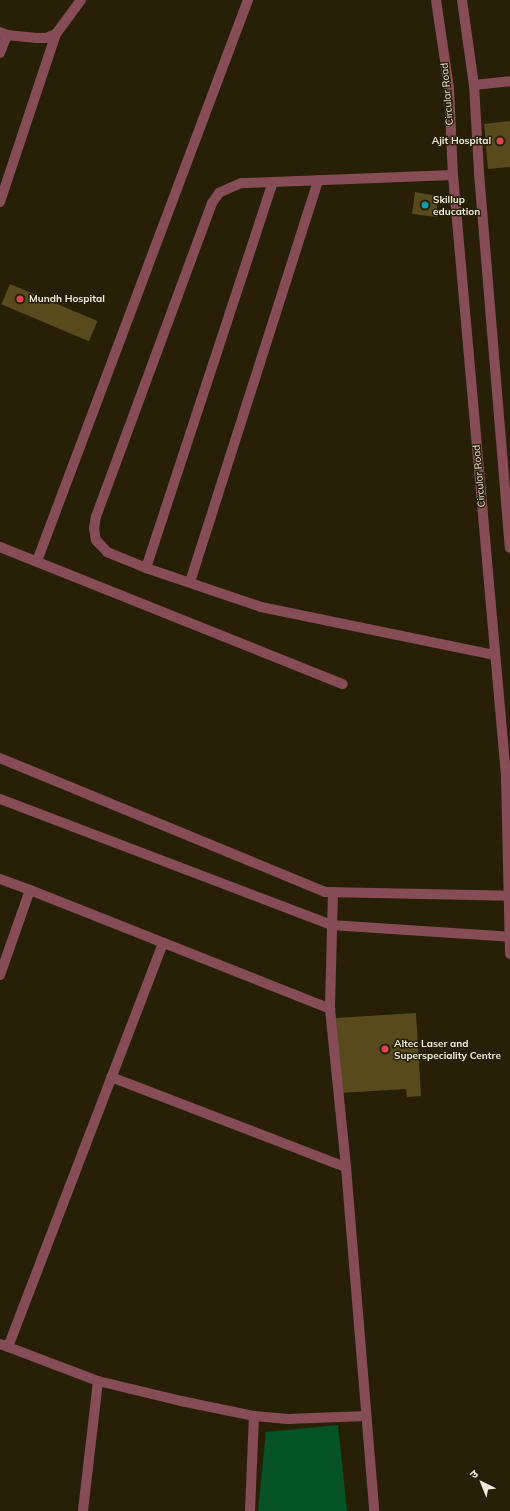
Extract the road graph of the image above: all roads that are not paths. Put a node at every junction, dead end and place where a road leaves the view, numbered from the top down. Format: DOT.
graph roads {
  1 [pos="81,0"];
  2 [pos="248,0"];
  3 [pos="436,0"];
  4 [pos="462,0"];
  5 [pos="56,34"];
  6 [pos="2,35"];
  7 [pos="0,53"];
  8 [pos="510,81"];
  9 [pos="474,85"];
  10 [pos="453,175"];
  11 [pos="318,180"];
  12 [pos="273,182"];
  13 [pos="0,202"];
  14 [pos="0,547"];
  15 [pos="510,548"];
  16 [pos="37,561"];
  17 [pos="146,568"];
  18 [pos="190,582"];
  19 [pos="495,655"];
  20 [pos="343,684"];
  21 [pos="0,758"];
  22 [pos="0,799"];
  23 [pos="0,879"];
  24 [pos="30,890"];
  25 [pos="333,892"];
  26 [pos="509,896"];
  27 [pos="331,925"];
  28 [pos="509,937"];
  29 [pos="164,943"];
  30 [pos="510,954"];
  31 [pos="0,974"];
  32 [pos="330,1009"];
  33 [pos="111,1077"];
  34 [pos="346,1167"];
  35 [pos="4,1345"];
  36 [pos="98,1381"];
  37 [pos="254,1416"];
  38 [pos="366,1416"];
  39 [pos="83,1511"];
  40 [pos="250,1511"];
  41 [pos="374,1511"];
  1 -- 5 [label="street"];
  2 -- 16 [label="street"];
  3 -- 10 [label="street, Circular Road"];
  4 -- 9 [label="street"];
  5 -- 6 [label="street"];
  5 -- 13 [label="street"];
  6 -- 7 [label="street"];
  8 -- 9 [label="street"];
  9 -- 15 [label="street"];
  10 -- 11 [label="street"];
  10 -- 19 [label="street, Circular Road"];
  11 -- 12 [label="street"];
  11 -- 18 [label="street"];
  12 -- 17 [label="street"];
  12 -- 17 [label="street"];
  14 -- 16 [label="street"];
  16 -- 20 [label="street"];
  17 -- 18 [label="street"];
  18 -- 19 [label="street"];
  19 -- 26 [label="street, Circular Road"];
  21 -- 25 [label="street"];
  22 -- 27 [label="street"];
  23 -- 24 [label="street"];
  24 -- 29 [label="street"];
  24 -- 31 [label="street"];
  25 -- 26 [label="street"];
  25 -- 27 [label="street"];
  26 -- 28 [label="street, Circular Road"];
  27 -- 28 [label="street"];
  27 -- 32 [label="street"];
  28 -- 30 [label="street, Circular Road"];
  29 -- 32 [label="street"];
  29 -- 33 [label="street"];
  32 -- 34 [label="street"];
  33 -- 34 [label="street"];
  33 -- 35 [label="street"];
  34 -- 38 [label="street"];
  35 -- 36 [label="street"];
  36 -- 37 [label="street"];
  36 -- 39 [label="street"];
  37 -- 38 [label="street"];
  37 -- 40 [label="street"];
  38 -- 41 [label="street"];
}
